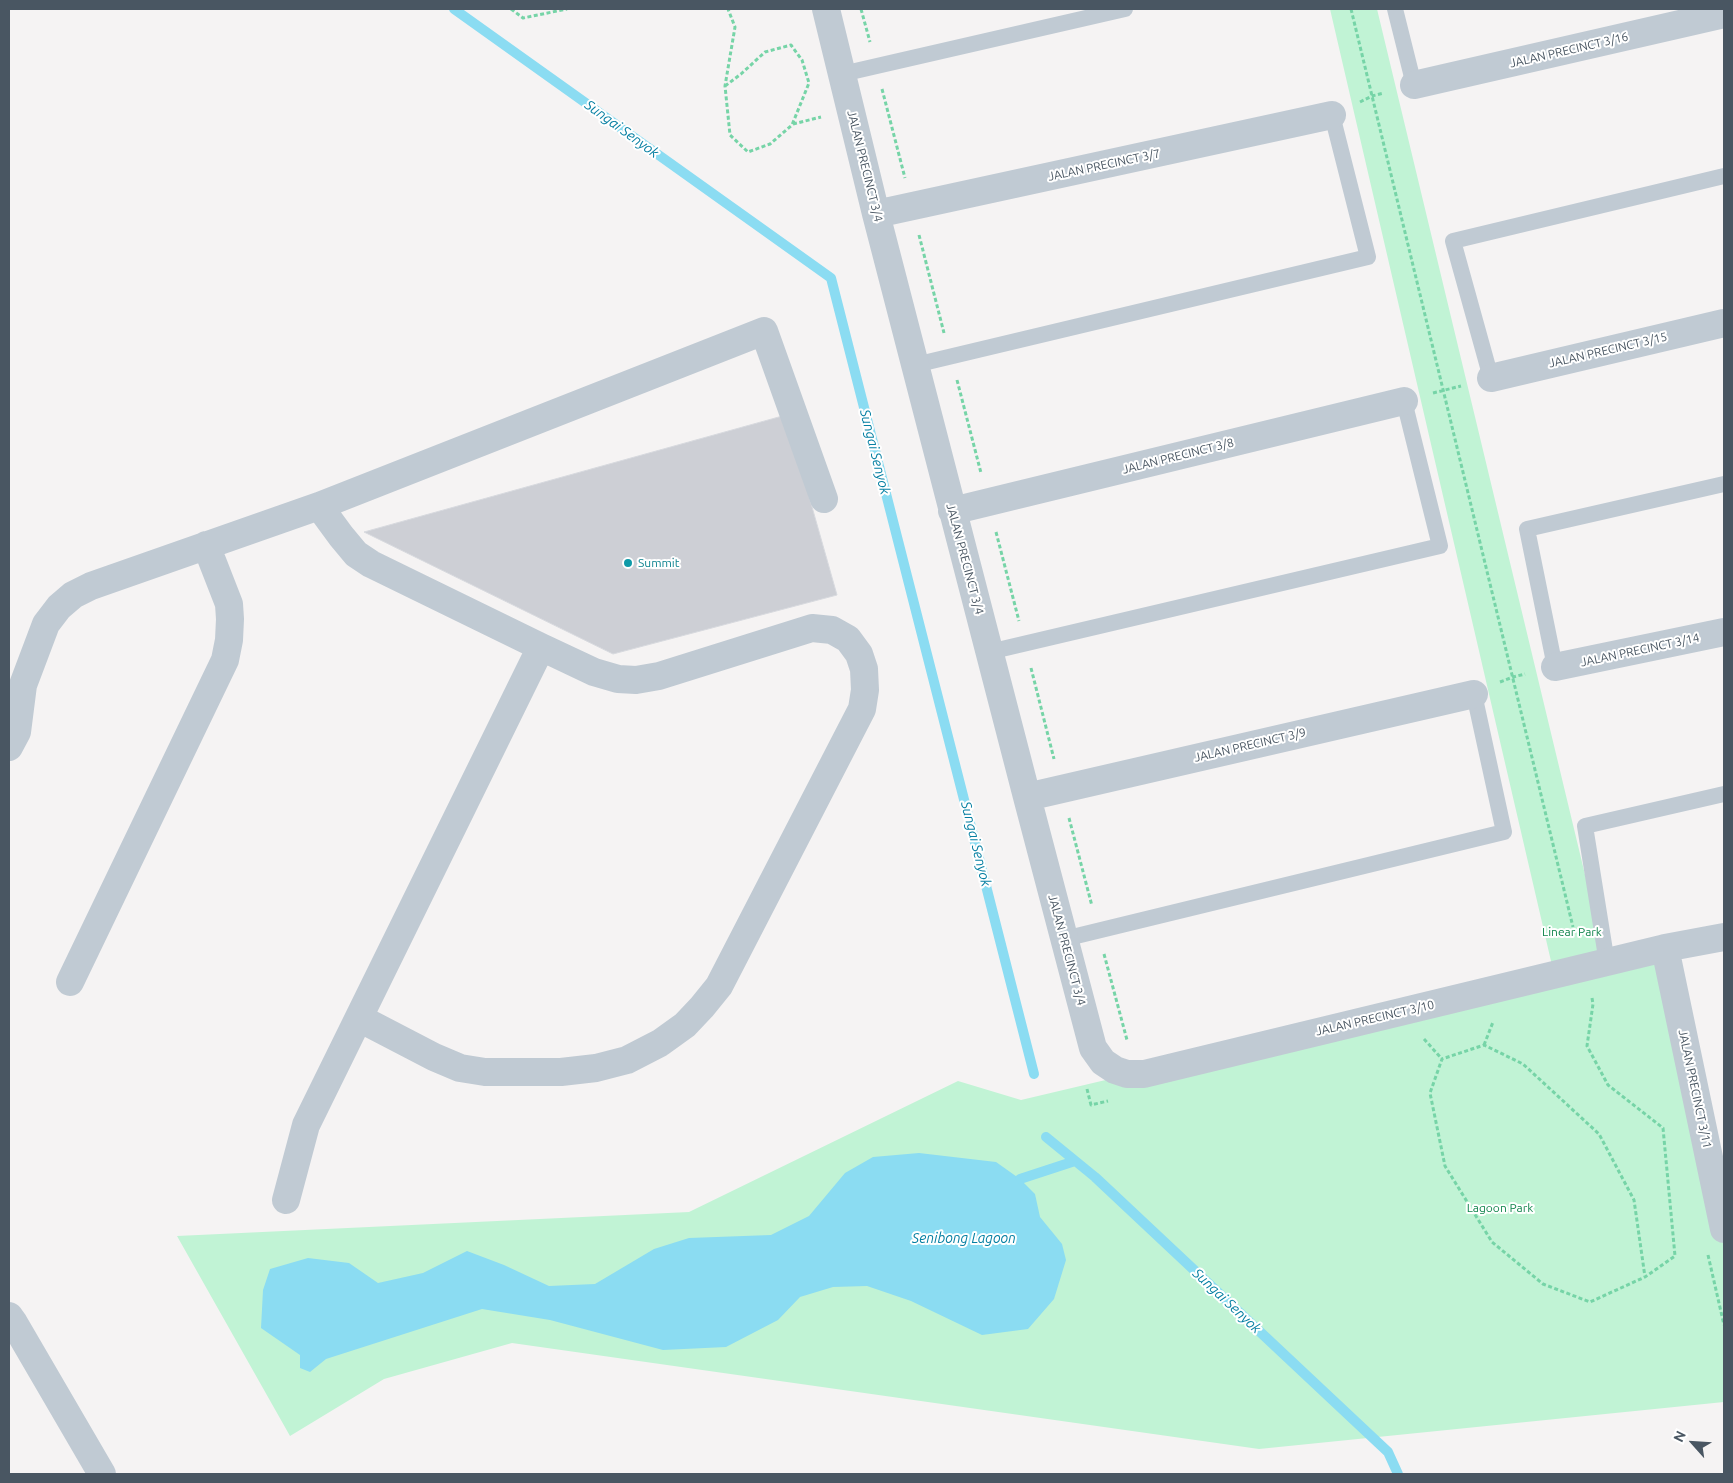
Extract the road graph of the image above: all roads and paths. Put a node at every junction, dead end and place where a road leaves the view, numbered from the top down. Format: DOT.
graph roads {
  1 [pos="510,9"];
  2 [pos="567,9"];
  3 [pos="728,9"];
  4 [pos="826,9"];
  5 [pos="861,9"];
  6 [pos="1125,9"];
  7 [pos="1351,9"];
  8 [pos="1395,9"];
  9 [pos="1724,14"];
  10 [pos="876,66"];
  11 [pos="842,74"];
  12 [pos="725,86"];
  13 [pos="1414,86"];
  14 [pos="1372,96"];
  15 [pos="1332,115"];
  16 [pos="825,116"];
  17 [pos="792,124"];
  18 [pos="1724,176"];
  19 [pos="912,206"];
  20 [pos="876,214"];
  21 [pos="1724,323"];
  22 [pos="951,357"];
  23 [pos="915,365"];
  24 [pos="1491,378"];
  25 [pos="1444,390"];
  26 [pos="1404,400"];
  27 [pos="1724,484"];
  28 [pos="824,499"];
  29 [pos="988,502"];
  30 [pos="320,506"];
  31 [pos="952,511"];
  32 [pos="206,545"];
  33 [pos="1724,632"];
  34 [pos="1025,644"];
  35 [pos="541,647"];
  36 [pos="989,652"];
  37 [pos="1555,667"];
  38 [pos="1513,677"];
  39 [pos="16,689"];
  40 [pos="1474,694"];
  41 [pos="9,747"];
  42 [pos="1062,789"];
  43 [pos="1724,794"];
  44 [pos="1027,798"];
  45 [pos="1098,931"];
  46 [pos="1724,937"];
  47 [pos="1064,939"];
  48 [pos="1666,948"];
  49 [pos="1595,965"];
  50 [pos="70,982"];
  51 [pos="359,1018"];
  52 [pos="1494,1019"];
  53 [pos="1422,1037"];
  54 [pos="1484,1045"];
  55 [pos="1442,1059"];
  56 [pos="1140,1074"];
  57 [pos="1086,1086"];
  58 [pos="286,1200"];
  59 [pos="1715,1238"];
  60 [pos="1645,1277"];
  61 [pos="9,1294"];
  62 [pos="11,1320"];
  63 [pos="1724,1325"];
  64 [pos="102,1474"];
  1 -- 2 [label="path"];
  3 -- 12 [label="path"];
  4 -- 11 [label="street, JALAN PRECINCT 3/4"];
  5 -- 10 [label="path"];
  6 -- 10 [label="lane"];
  7 -- 14 [label="path"];
  8 -- 13 [label="lane"];
  9 -- 13 [label="street, JALAN PRECINCT 3/16"];
  10 -- 11 [label="lane"];
  10 -- 19 [label="path"];
  11 -- 20 [label="street, JALAN PRECINCT 3/4"];
  12 -- 17 [label="path"];
  12 -- 17 [label="path"];
  13 -- 14 [label="path"];
  14 -- 15 [label="path"];
  14 -- 25 [label="path"];
  15 -- 19 [label="street, JALAN PRECINCT 3/7"];
  15 -- 22 [label="lane"];
  16 -- 17 [label="path"];
  18 -- 24 [label="lane"];
  19 -- 20 [label="street, JALAN PRECINCT 3/7"];
  19 -- 22 [label="path"];
  20 -- 23 [label="street, JALAN PRECINCT 3/4"];
  21 -- 24 [label="street, JALAN PRECINCT 3/15"];
  22 -- 23 [label="lane"];
  22 -- 29 [label="path"];
  23 -- 31 [label="street, JALAN PRECINCT 3/4"];
  24 -- 25 [label="path"];
  25 -- 26 [label="path"];
  25 -- 38 [label="path"];
  26 -- 29 [label="street, JALAN PRECINCT 3/8"];
  26 -- 34 [label="lane"];
  27 -- 37 [label="lane"];
  28 -- 30 [label="street"];
  29 -- 31 [label="street, JALAN PRECINCT 3/8"];
  29 -- 34 [label="path"];
  30 -- 32 [label="street"];
  30 -- 35 [label="street"];
  31 -- 36 [label="street, JALAN PRECINCT 3/4"];
  32 -- 39 [label="street"];
  32 -- 50 [label="street"];
  33 -- 37 [label="street, JALAN PRECINCT 3/14"];
  34 -- 36 [label="lane"];
  34 -- 42 [label="path"];
  35 -- 51 [label="street"];
  35 -- 51 [label="street"];
  36 -- 44 [label="street, JALAN PRECINCT 3/4"];
  37 -- 38 [label="path"];
  38 -- 40 [label="path"];
  38 -- 49 [label="path"];
  39 -- 41 [label="street"];
  40 -- 42 [label="street, JALAN PRECINCT 3/9"];
  40 -- 45 [label="lane"];
  42 -- 44 [label="street, JALAN PRECINCT 3/9"];
  42 -- 45 [label="path"];
  43 -- 49 [label="lane"];
  44 -- 47 [label="street, JALAN PRECINCT 3/4"];
  45 -- 47 [label="lane"];
  45 -- 56 [label="path"];
  46 -- 48 [label="street, JALAN PRECINCT 3/10"];
  47 -- 56 [label="street, JALAN PRECINCT 3/4"];
  48 -- 49 [label="street, JALAN PRECINCT 3/10"];
  48 -- 59 [label="street, JALAN PRECINCT 3/11"];
  49 -- 56 [label="street, JALAN PRECINCT 3/10"];
  49 -- 60 [label="path"];
  51 -- 58 [label="street"];
  52 -- 54 [label="path"];
  53 -- 55 [label="path"];
  54 -- 55 [label="path"];
  54 -- 60 [label="path"];
  55 -- 60 [label="path"];
  56 -- 57 [label="path"];
  59 -- 63 [label="path"];
  61 -- 62 [label="street"];
  62 -- 64 [label="street"];
}
